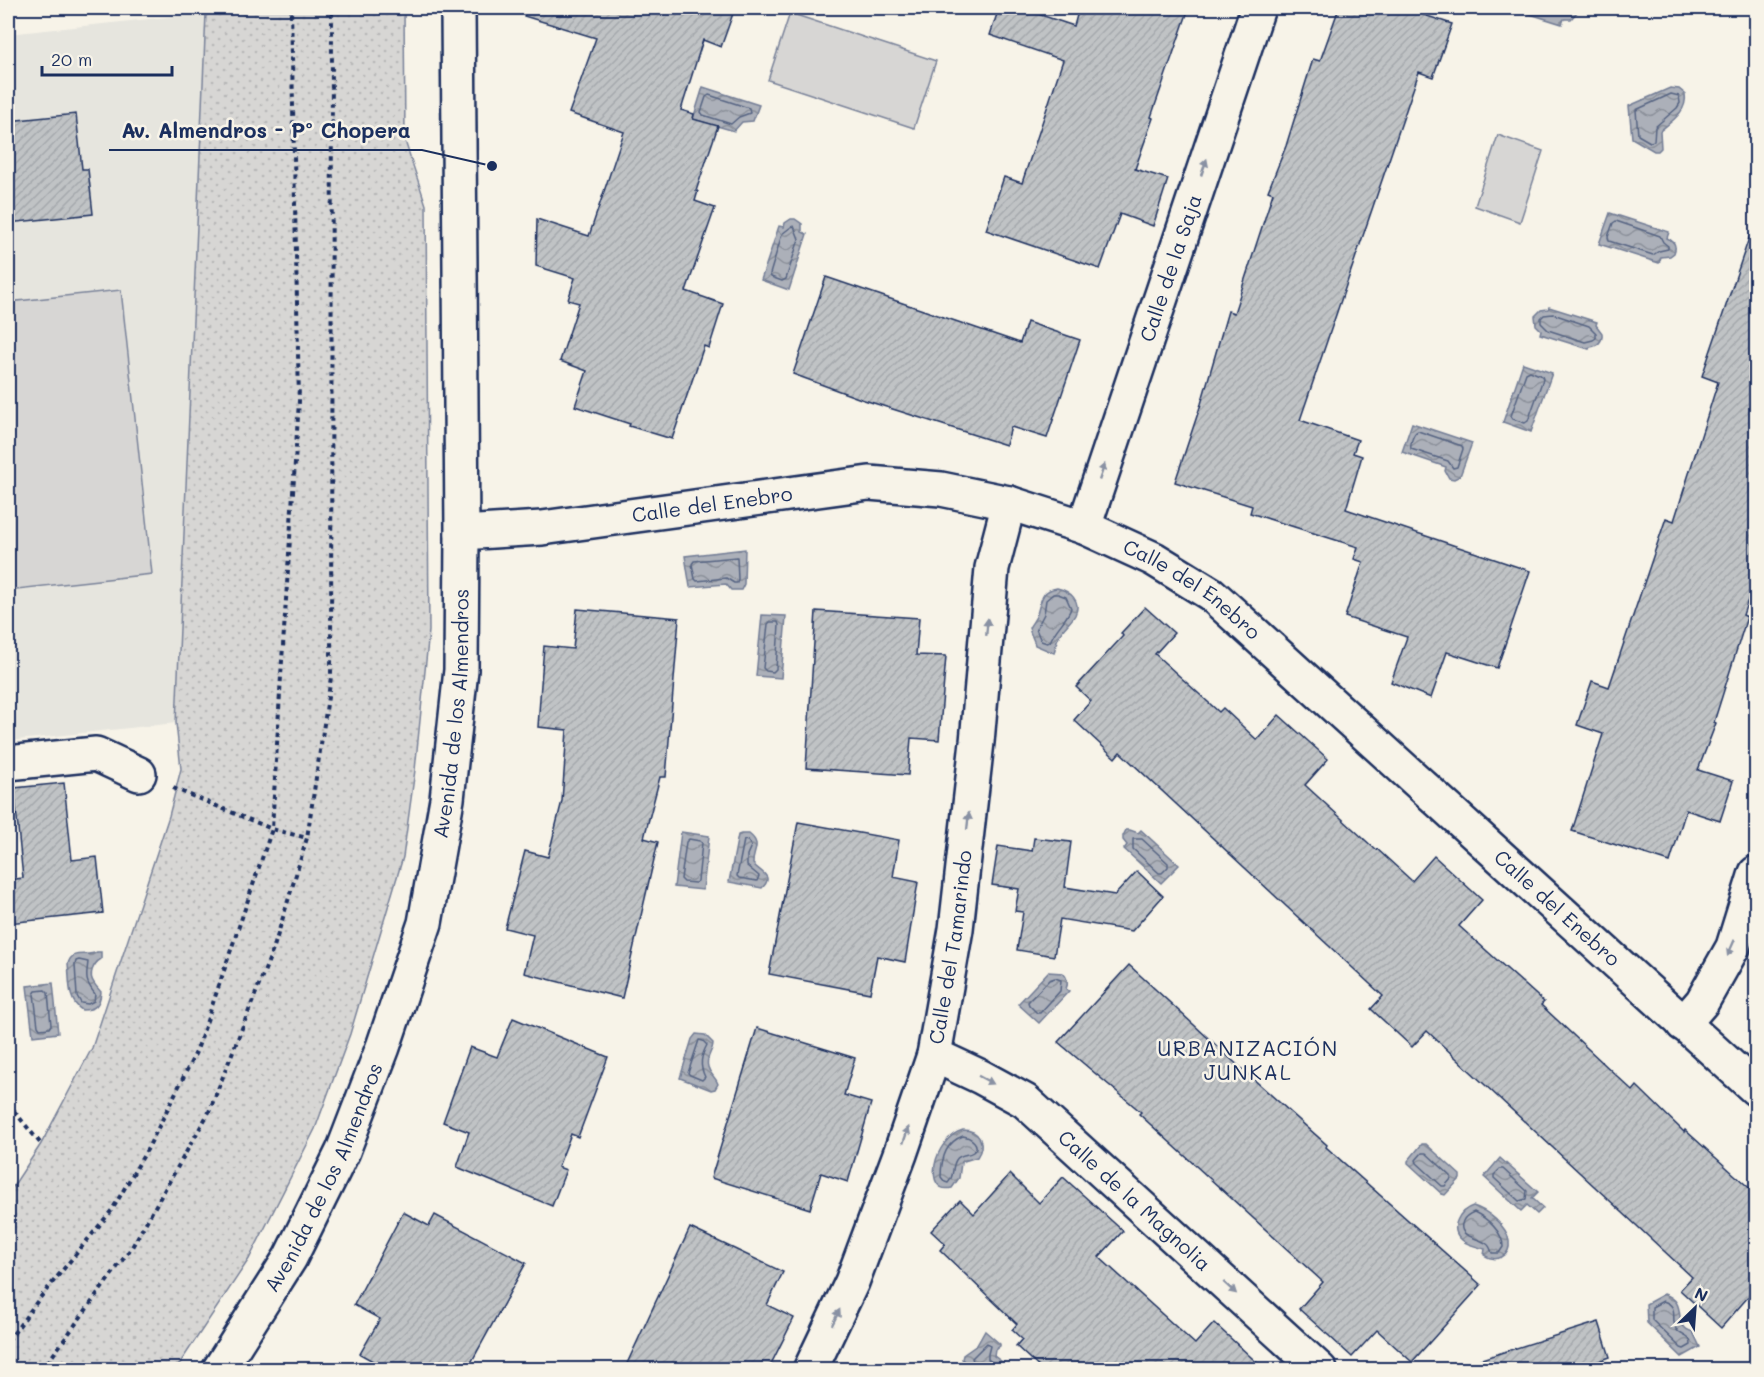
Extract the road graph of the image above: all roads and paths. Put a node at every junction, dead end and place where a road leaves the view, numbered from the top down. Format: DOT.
graph roads {
  1 [pos="291,8"];
  2 [pos="332,8"];
  3 [pos="458,8"];
  4 [pos="1258,8"];
  5 [pos="1009,503"];
  6 [pos="1084,527"];
  7 [pos="462,533"];
  8 [pos="8,763"];
  9 [pos="139,774"];
  10 [pos="272,829"];
  11 [pos="307,838"];
  12 [pos="1756,873"];
  13 [pos="1683,1024"];
  14 [pos="934,1055"];
  15 [pos="1756,1089"];
  16 [pos="8,1107"];
  17 [pos="41,1144"];
  18 [pos="8,1341"];
  19 [pos="42,1370"];
  20 [pos="219,1370"];
  21 [pos="810,1370"];
  22 [pos="1320,1370"];
  1 -- 10 [label="path"];
  2 -- 11 [label="path"];
  3 -- 7 [label="street, Avenida de los Almendros"];
  6 -- 4 [label="street, Calle de la Saja, one-way"];
  5 -- 6 [label="street, Calle del Enebro"];
  5 -- 7 [label="street, Calle del Enebro"];
  14 -- 5 [label="street, Calle del Tamarindo, one-way"];
  6 -- 13 [label="street, Calle del Enebro"];
  7 -- 20 [label="street, Avenida de los Almendros"];
  8 -- 9 [label="street"];
  9 -- 10 [label="path"];
  10 -- 11 [label="path"];
  10 -- 18 [label="path"];
  11 -- 19 [label="path"];
  12 -- 13 [label="street, one-way"];
  13 -- 15 [label="street, Calle del Enebro"];
  21 -- 14 [label="street, Calle del Tamarindo, one-way"];
  14 -- 22 [label="street, Calle de la Magnolia, one-way"];
  16 -- 17 [label="path"];
}
